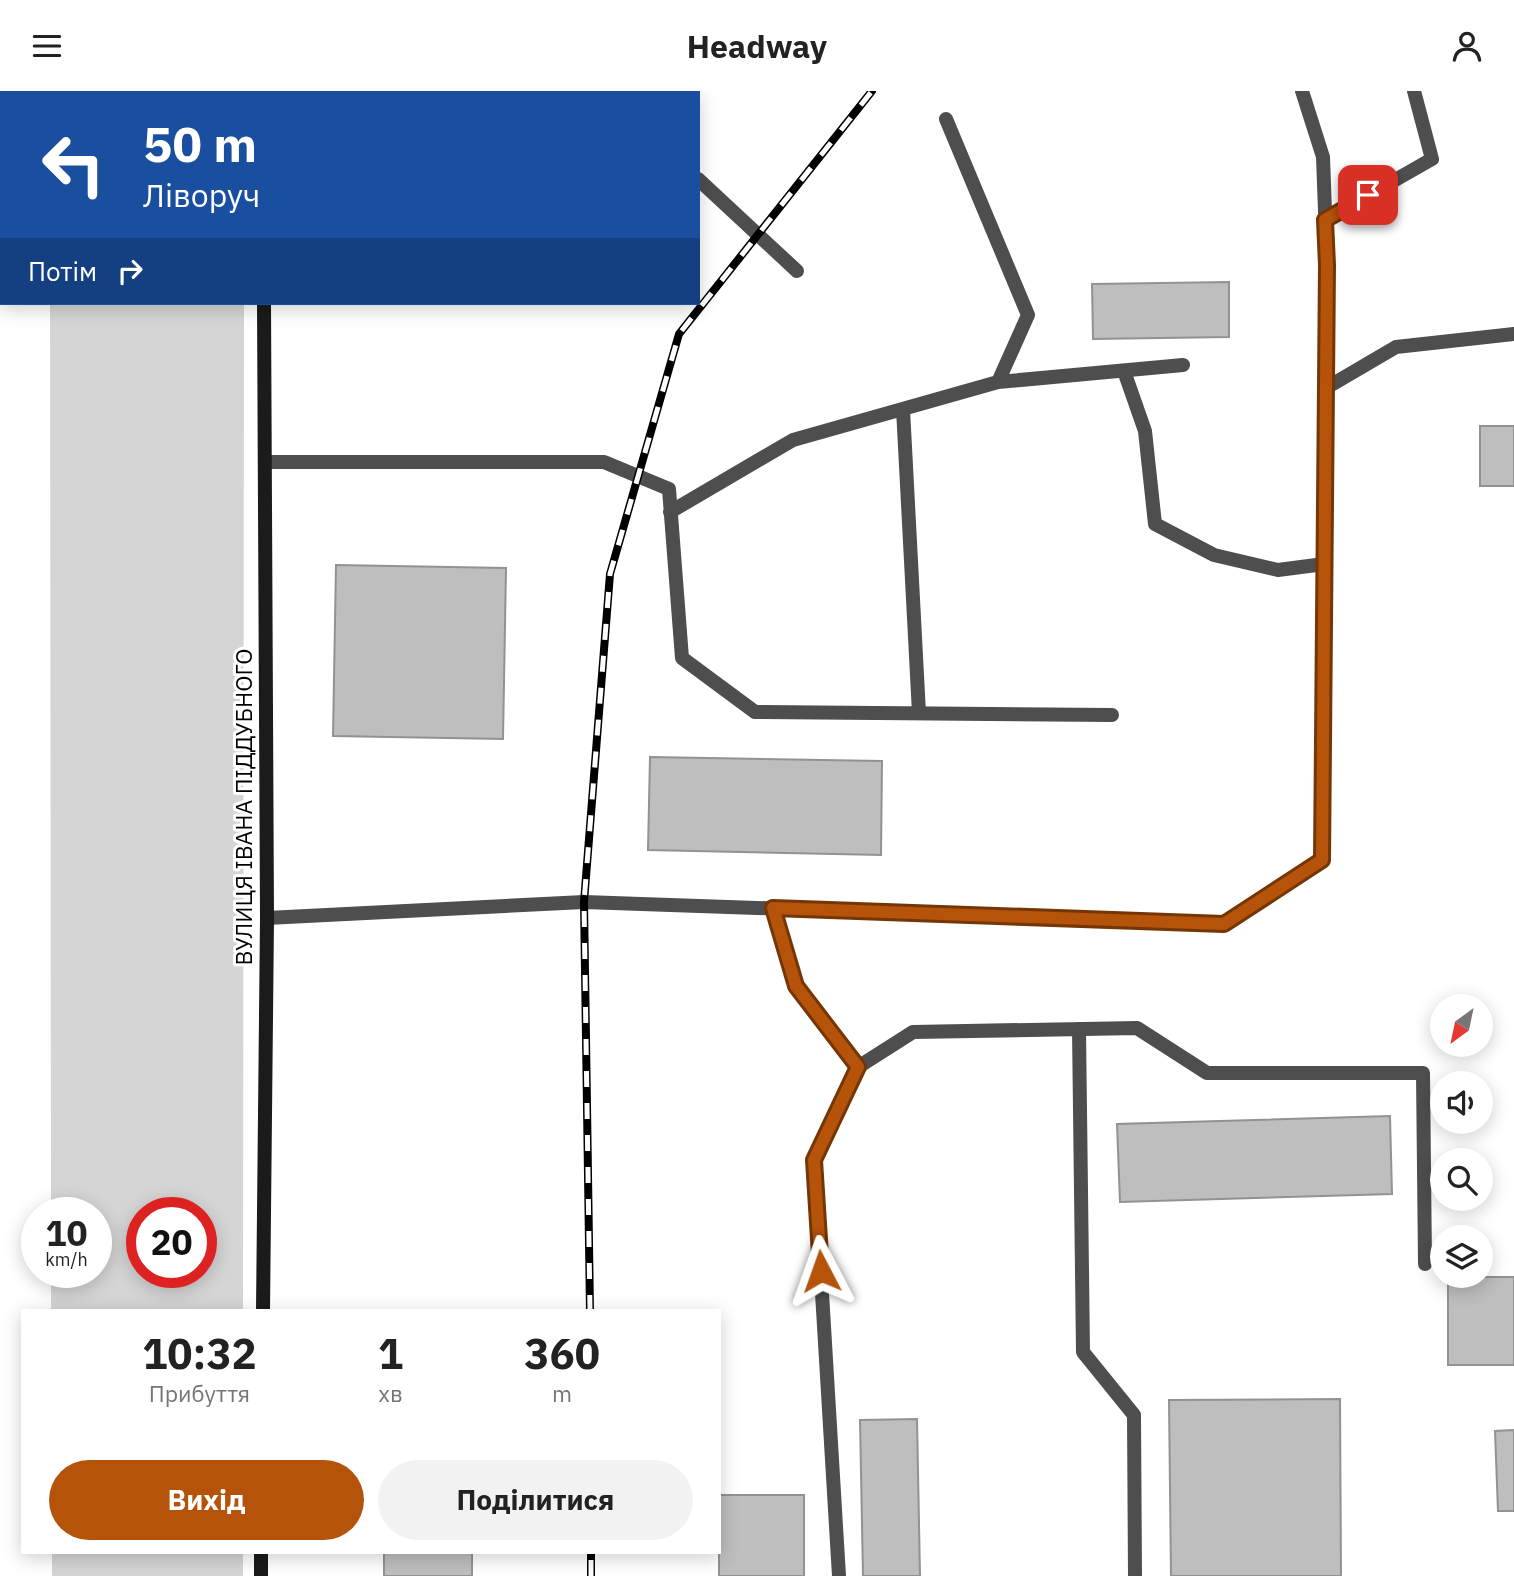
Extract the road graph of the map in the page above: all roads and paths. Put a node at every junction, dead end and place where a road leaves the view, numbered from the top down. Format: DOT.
graph roads {
  1 [pos="1302,91"];
  2 [pos="1414,91"];
  3 [pos="946,119"];
  4 [pos="700,181"];
  5 [pos="1325,220"];
  6 [pos="797,271"];
  7 [pos="264,305"];
  8 [pos="1514,334"];
  9 [pos="1183,365"];
  10 [pos="1124,371"];
  11 [pos="998,381"];
  12 [pos="1326,387"];
  13 [pos="904,409"];
  14 [pos="265,462"];
  15 [pos="670,512"];
  16 [pos="1324,564"];
  17 [pos="919,713"];
  18 [pos="1112,715"];
  19 [pos="773,908"];
  20 [pos="267,918"];
  21 [pos="1079,1029"];
  22 [pos="858,1067"];
  23 [pos="1425,1264"];
  24 [pos="263,1309"];
  25 [pos="261,1554"];
  26 [pos="261,1576"];
  27 [pos="839,1576"];
  28 [pos="1135,1576"];
  1 -- 5 [label="lane"];
  2 -- 5 [label="lane"];
  3 -- 11 [label="lane"];
  4 -- 6 [label="lane"];
  5 -- 12 [label="lane"];
  7 -- 14 [label="street, ВУЛИЦЯ ІВАНА ПІДДУБНОГО"];
  8 -- 12 [label="lane"];
  9 -- 10 [label="lane"];
  10 -- 11 [label="lane"];
  10 -- 16 [label="lane"];
  11 -- 13 [label="lane"];
  12 -- 16 [label="lane"];
  13 -- 15 [label="lane"];
  13 -- 17 [label="lane"];
  14 -- 15 [label="lane"];
  14 -- 20 [label="street, ВУЛИЦЯ ІВАНА ПІДДУБНОГО"];
  15 -- 17 [label="lane"];
  16 -- 19 [label="lane"];
  17 -- 18 [label="lane"];
  19 -- 20 [label="lane"];
  19 -- 22 [label="lane"];
  20 -- 24 [label="street, ВУЛИЦЯ ІВАНА ПІДДУБНОГО"];
  21 -- 22 [label="lane"];
  21 -- 23 [label="lane"];
  21 -- 28 [label="lane"];
  22 -- 27 [label="lane"];
  25 -- 26 [label="street"];
}
